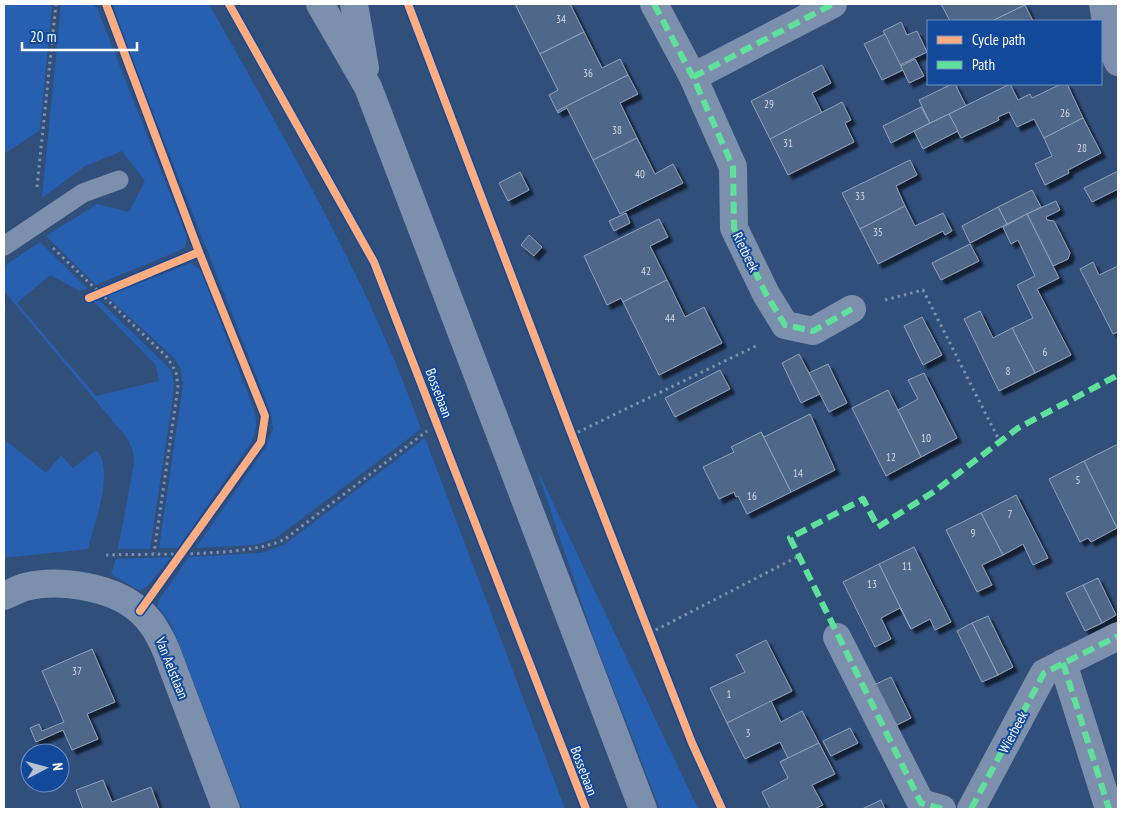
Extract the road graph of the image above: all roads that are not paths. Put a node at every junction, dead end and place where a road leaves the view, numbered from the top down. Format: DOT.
graph roads {
  1 [pos="320,4"];
  2 [pos="354,4"];
  3 [pos="654,4"];
  4 [pos="833,4"];
  5 [pos="1103,4"];
  6 [pos="1118,62"];
  7 [pos="693,77"];
  8 [pos="368,87"];
  9 [pos="119,180"];
  10 [pos="4,246"];
  11 [pos="852,308"];
  12 [pos="4,596"];
  13 [pos="1118,636"];
  14 [pos="838,637"];
  15 [pos="1063,663"];
  16 [pos="226,809"];
  17 [pos="642,809"];
  18 [pos="942,809"];
  19 [pos="971,809"];
  20 [pos="1109,809"];
  1 -- 8 [label="street"];
  2 -- 8 [label="street"];
  3 -- 7 [label="street, Rietbeek"];
  4 -- 7 [label="street"];
  5 -- 6 [label="street"];
  7 -- 11 [label="street, Rietbeek"];
  8 -- 17 [label="street"];
  9 -- 10 [label="lane"];
  12 -- 16 [label="street, Van Aelstlaan"];
  13 -- 15 [label="street, Wierbeek"];
  14 -- 18 [label="street"];
  15 -- 19 [label="street, Wierbeek"];
  15 -- 20 [label="street"];
}
